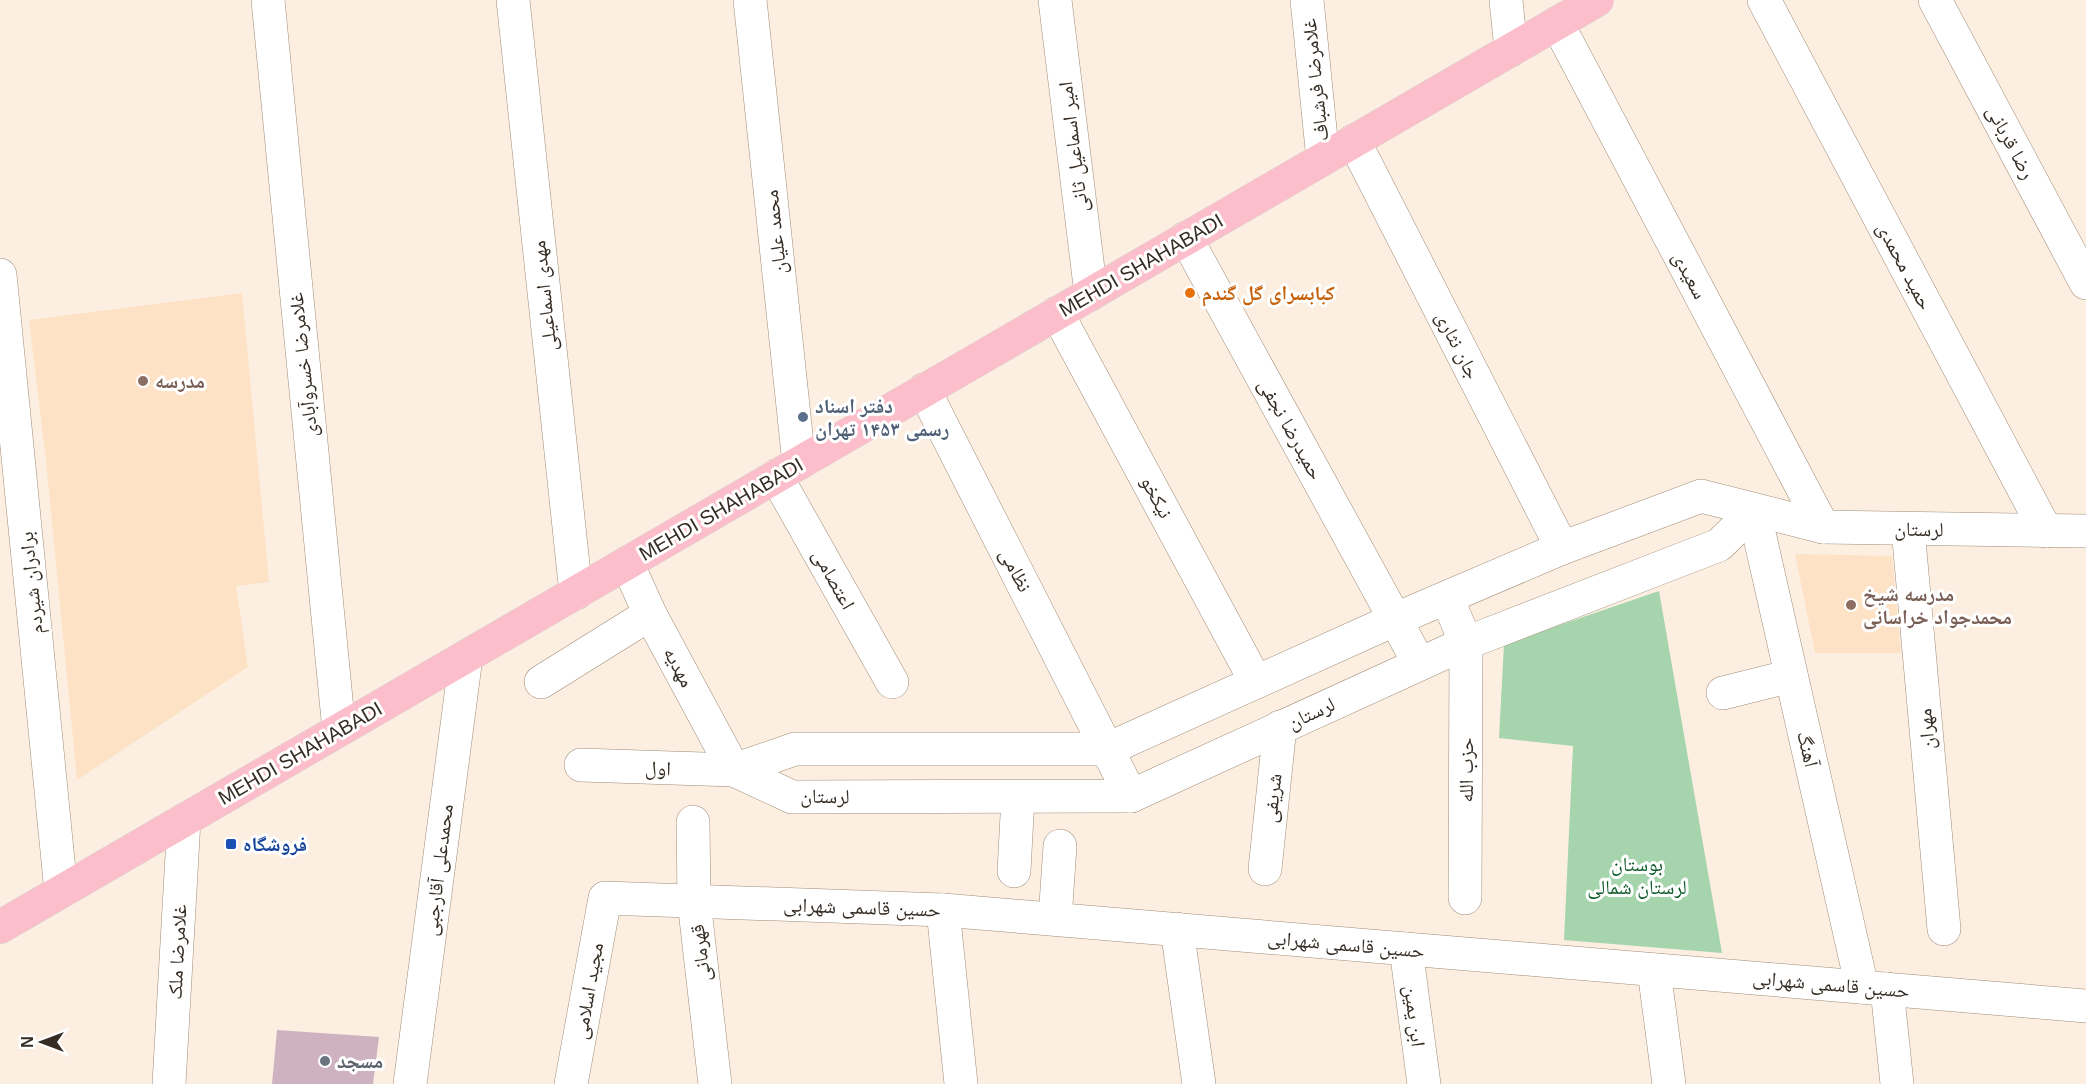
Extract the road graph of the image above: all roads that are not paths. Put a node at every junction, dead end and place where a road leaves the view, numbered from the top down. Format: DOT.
graph roads {
  1 [pos="268,0"];
  2 [pos="513,0"];
  3 [pos="750,0"];
  4 [pos="1055,0"];
  5 [pos="1306,0"];
  6 [pos="1506,0"];
  7 [pos="1597,0"];
  8 [pos="1764,0"];
  9 [pos="1935,0"];
  10 [pos="1557,23"];
  11 [pos="1511,50"];
  12 [pos="1354,141"];
  13 [pos="1323,159"];
  14 [pos="1186,238"];
  15 [pos="0,274"];
  16 [pos="2086,283"];
  17 [pos="1091,294"];
  18 [pos="1057,313"];
  19 [pos="924,390"];
  20 [pos="7,424"];
  21 [pos="787,470"];
  22 [pos="1754,511"];
  23 [pos="1823,527"];
  24 [pos="1908,529"];
  25 [pos="2046,531"];
  26 [pos="2086,531"];
  27 [pos="1562,548"];
  28 [pos="627,563"];
  29 [pos="576,592"];
  30 [pos="1447,598"];
  31 [pos="650,614"];
  32 [pos="1396,620"];
  33 [pos="1466,643"];
  34 [pos="466,657"];
  35 [pos="1419,663"];
  36 [pos="1791,676"];
  37 [pos="541,682"];
  38 [pos="892,682"];
  39 [pos="1256,682"];
  40 [pos="1723,693"];
  41 [pos="1280,727"];
  42 [pos="339,730"];
  43 [pos="1108,749"];
  44 [pos="581,765"];
  45 [pos="734,770"];
  46 [pos="1018,796"];
  47 [pos="1131,796"];
  48 [pos="184,820"];
  49 [pos="693,822"];
  50 [pos="1060,846"];
  51 [pos="1264,869"];
  52 [pos="1014,871"];
  53 [pos="62,891"];
  54 [pos="605,898"];
  55 [pos="1465,898"];
  56 [pos="694,901"];
  57 [pos="943,910"];
  58 [pos="1055,919"];
  59 [pos="0,927"];
  60 [pos="1944,928"];
  61 [pos="1177,929"];
  62 [pos="1406,949"];
  63 [pos="1654,970"];
  64 [pos="1875,988"];
  65 [pos="2086,1006"];
  66 [pos="169,1084"];
  67 [pos="410,1084"];
  68 [pos="572,1084"];
  69 [pos="715,1084"];
  70 [pos="961,1084"];
  71 [pos="1199,1084"];
  72 [pos="1424,1084"];
  73 [pos="1669,1084"];
  74 [pos="1897,1084"];
  1 -- 42 [label="street, غلامرضا خسروآبادی"];
  2 -- 29 [label="street, مهدی اسماعیلی"];
  3 -- 21 [label="street, محمد علیان"];
  4 -- 17 [label="street, امیر اسماعیل ثانی"];
  5 -- 13 [label="street, غلامرضا فرشباف"];
  6 -- 11 [label="street"];
  7 -- 10 [label="main road, MEHDI SHAHABADI"];
  8 -- 25 [label="street, حمید محمدی"];
  9 -- 16 [label="street, رضا قربانی"];
  10 -- 11 [label="main road, MEHDI SHAHABADI"];
  10 -- 23 [label="street, سعیدی"];
  11 -- 12 [label="main road, MEHDI SHAHABADI"];
  12 -- 13 [label="main road, MEHDI SHAHABADI"];
  12 -- 27 [label="street, جان نثاری"];
  13 -- 14 [label="main road, MEHDI SHAHABADI"];
  14 -- 17 [label="main road, MEHDI SHAHABADI"];
  14 -- 32 [label="street, حمیدرضا نجفی"];
  15 -- 20 [label="street, برادران شیردم"];
  17 -- 18 [label="main road, MEHDI SHAHABADI"];
  18 -- 19 [label="main road, MEHDI SHAHABADI"];
  18 -- 39 [label="street, نیکخو"];
  19 -- 21 [label="main road, MEHDI SHAHABADI"];
  19 -- 43 [label="street, نظامی"];
  20 -- 53 [label="street, برادران شیردم"];
  21 -- 28 [label="main road, MEHDI SHAHABADI"];
  21 -- 38 [label="street, اعتصامی"];
  22 -- 23 [label="street, لرستان"];
  22 -- 27 [label="street, لرستان"];
  22 -- 33 [label="street, لرستان"];
  22 -- 36 [label="street, آهنگ"];
  23 -- 24 [label="street, لرستان"];
  24 -- 25 [label="street, لرستان"];
  24 -- 60 [label="street, مهران"];
  25 -- 26 [label="street, لرستان"];
  27 -- 30 [label="street, لرستان"];
  28 -- 29 [label="main road, MEHDI SHAHABADI"];
  28 -- 31 [label="street, مهدیه"];
  29 -- 34 [label="main road, MEHDI SHAHABADI"];
  30 -- 32 [label="street, لرستان"];
  30 -- 33 [label="street"];
  31 -- 37 [label="street"];
  31 -- 45 [label="street, مهدیه"];
  32 -- 35 [label="street, حمیدرضا نجفی"];
  32 -- 39 [label="street, لرستان"];
  33 -- 35 [label="street, لرستان"];
  33 -- 55 [label="street, حزب الله"];
  34 -- 42 [label="main road, MEHDI SHAHABADI"];
  34 -- 67 [label="street, محمدعلی آقارجبی"];
  35 -- 41 [label="street, لرستان"];
  36 -- 40 [label="street"];
  36 -- 64 [label="street, آهنگ"];
  39 -- 43 [label="street, لرستان"];
  41 -- 47 [label="street, لرستان"];
  41 -- 51 [label="street, شریفی"];
  42 -- 48 [label="main road, MEHDI SHAHABADI"];
  43 -- 45 [label="street, لرستان"];
  43 -- 47 [label="street, نظامی"];
  44 -- 45 [label="street, اول"];
  45 -- 46 [label="street, لرستان"];
  46 -- 47 [label="street, لرستان"];
  46 -- 52 [label="street"];
  48 -- 53 [label="main road, MEHDI SHAHABADI"];
  48 -- 66 [label="street, غلامرضا ملک"];
  49 -- 56 [label="street, قهرمانی"];
  50 -- 58 [label="street"];
  53 -- 59 [label="main road, MEHDI SHAHABADI"];
  54 -- 56 [label="street, حسین قاسمی شهرابی"];
  54 -- 68 [label="street, مجید اسلامی"];
  56 -- 57 [label="street, حسین قاسمی شهرابی"];
  56 -- 69 [label="street, قهرمانی"];
  57 -- 58 [label="street, حسین قاسمی شهرابی"];
  57 -- 70 [label="street"];
  58 -- 61 [label="street, حسین قاسمی شهرابی"];
  61 -- 62 [label="street, حسین قاسمی شهرابی"];
  61 -- 71 [label="street"];
  62 -- 63 [label="street, حسین قاسمی شهرابی"];
  62 -- 72 [label="street, ابن یمین"];
  63 -- 64 [label="street, حسین قاسمی شهرابی"];
  63 -- 73 [label="street"];
  64 -- 65 [label="street, حسین قاسمی شهرابی"];
  64 -- 74 [label="street, آهنگ"];
}
